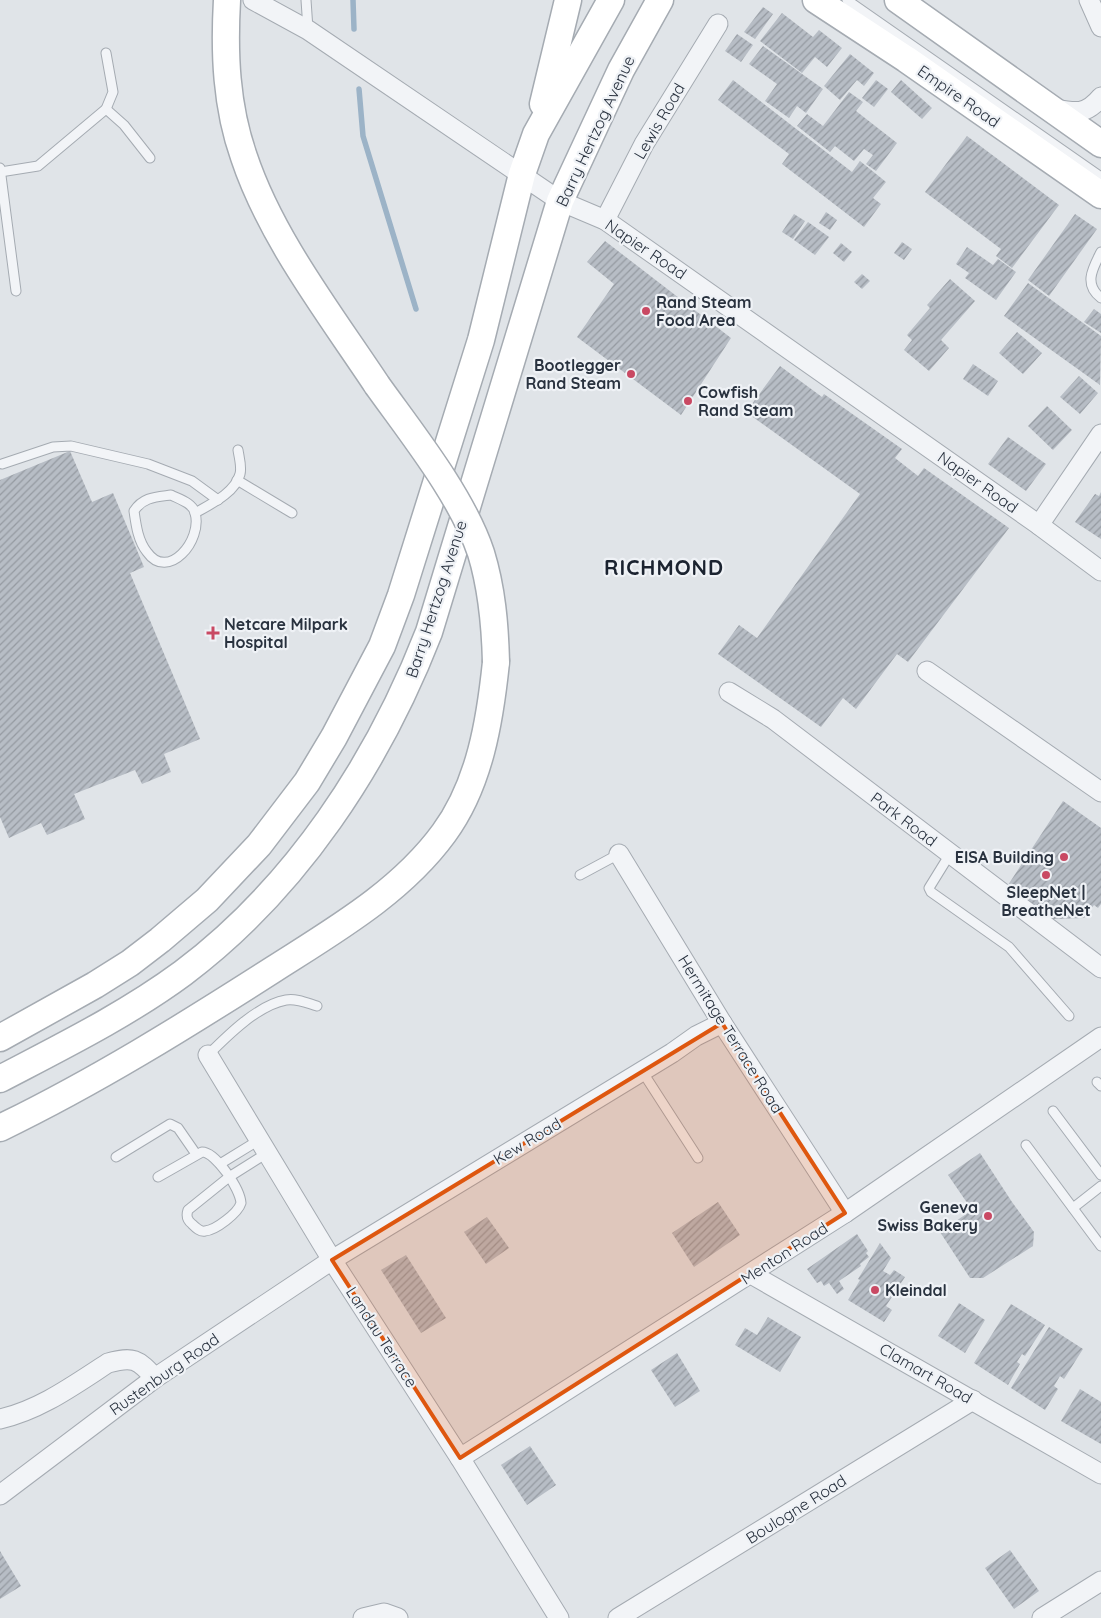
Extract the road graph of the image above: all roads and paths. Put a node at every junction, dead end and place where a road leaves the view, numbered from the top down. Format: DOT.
graph roads {
  1 [pos="227,0"];
  2 [pos="253,0"];
  3 [pos="306,0"];
  4 [pos="568,0"];
  5 [pos="611,0"];
  6 [pos="660,0"];
  7 [pos="816,0"];
  8 [pos="846,0"];
  9 [pos="898,0"];
  10 [pos="1089,0"];
  11 [pos="718,24"];
  12 [pos="1101,27"];
  13 [pos="308,30"];
  14 [pos="106,53"];
  15 [pos="1101,98"];
  16 [pos="1049,108"];
  17 [pos="106,109"];
  18 [pos="536,134"];
  19 [pos="1101,144"];
  20 [pos="150,158"];
  21 [pos="0,168"];
  22 [pos="0,172"];
  23 [pos="522,174"];
  24 [pos="1101,177"];
  25 [pos="1101,195"];
  26 [pos="560,201"];
  27 [pos="605,220"];
  28 [pos="1101,252"];
  29 [pos="16,292"];
  30 [pos="1101,298"];
  31 [pos="1101,434"];
  32 [pos="238,450"];
  33 [pos="2,464"];
  34 [pos="237,480"];
  35 [pos="218,500"];
  36 [pos="196,513"];
  37 [pos="292,513"];
  38 [pos="1039,525"];
  39 [pos="1101,571"];
  40 [pos="927,671"];
  41 [pos="729,692"];
  42 [pos="1101,792"];
  43 [pos="619,854"];
  44 [pos="950,854"];
  45 [pos="580,875"];
  46 [pos="1101,968"];
  47 [pos="317,1006"];
  48 [pos="1069,1016"];
  49 [pos="722,1023"];
  50 [pos="1101,1037"];
  51 [pos="0,1038"];
  52 [pos="208,1055"];
  53 [pos="642,1071"];
  54 [pos="0,1079"];
  55 [pos="1053,1111"];
  56 [pos="0,1128"];
  57 [pos="1026,1145"];
  58 [pos="263,1146"];
  59 [pos="196,1154"];
  60 [pos="116,1156"];
  61 [pos="698,1158"];
  62 [pos="220,1164"];
  63 [pos="1101,1175"];
  64 [pos="229,1177"];
  65 [pos="158,1178"];
  66 [pos="1101,1186"];
  67 [pos="1073,1208"];
  68 [pos="845,1213"];
  69 [pos="1101,1246"];
  70 [pos="332,1260"];
  71 [pos="750,1274"];
  72 [pos="156,1378"];
  73 [pos="972,1400"];
  74 [pos="0,1419"];
  75 [pos="460,1458"];
  76 [pos="1101,1474"];
  77 [pos="0,1495"];
  78 [pos="1101,1581"];
  79 [pos="391,1615"];
  80 [pos="363,1618"];
  81 [pos="559,1618"];
  82 [pos="618,1618"];
  83 [pos="1042,1618"];
  1 -- 56 [label="main road, bridge"];
  2 -- 13 [label="street, Napier Road"];
  3 -- 13 [label="lane"];
  4 -- 18 [label="main road"];
  5 -- 18 [label="main road"];
  6 -- 26 [label="main road, Barry Hertzog Avenue"];
  7 -- 25 [label="main road, Empire Road"];
  8 -- 24 [label="lane"];
  9 -- 16 [label="main road"];
  10 -- 12 [label="street"];
  11 -- 27 [label="street, Lewis Road"];
  13 -- 23 [label="street, Napier Road"];
  14 -- 17 [label="lane"];
  15 -- 16 [label="street"];
  16 -- 19 [label="main road"];
  17 -- 20 [label="lane"];
  17 -- 22 [label="lane"];
  18 -- 23 [label="main road"];
  21 -- 22 [label="lane"];
  22 -- 29 [label="lane"];
  23 -- 26 [label="street, Napier Road"];
  23 -- 51 [label="main road"];
  26 -- 27 [label="street, Napier Road"];
  26 -- 54 [label="main road, Barry Hertzog Avenue"];
  27 -- 38 [label="street, Napier Road"];
  28 -- 30 [label="lane"];
  31 -- 38 [label="street"];
  32 -- 34 [label="lane"];
  33 -- 35 [label="lane"];
  34 -- 35 [label="lane"];
  34 -- 37 [label="lane"];
  35 -- 36 [label="lane"];
  36 -- 36 [label="lane"];
  38 -- 39 [label="street, Napier Road"];
  40 -- 42 [label="street"];
  41 -- 44 [label="street, Park Road"];
  43 -- 45 [label="lane"];
  43 -- 49 [label="street, Hermitage Terrace Road"];
  44 -- 46 [label="street, Park Road"];
  44 -- 48 [label="lane"];
  47 -- 52 [label="lane"];
  49 -- 53 [label="street, Kew Road"];
  49 -- 68 [label="street, Hermitage Terrace Road"];
  50 -- 68 [label="street, Menton Road"];
  52 -- 58 [label="street, Landau Terrace"];
  53 -- 61 [label="lane"];
  53 -- 70 [label="street, Kew Road"];
  55 -- 63 [label="lane"];
  57 -- 67 [label="lane"];
  58 -- 62 [label="lane"];
  58 -- 64 [label="lane"];
  58 -- 70 [label="street, Landau Terrace"];
  59 -- 60 [label="lane"];
  59 -- 62 [label="lane"];
  59 -- 65 [label="lane"];
  62 -- 64 [label="lane"];
  64 -- 64 [label="lane"];
  66 -- 67 [label="lane"];
  67 -- 69 [label="lane"];
  68 -- 71 [label="street, Menton Road"];
  70 -- 72 [label="street, Rustenburg Road"];
  70 -- 75 [label="street, Landau Terrace"];
  71 -- 73 [label="street, Clamart Road"];
  71 -- 75 [label="street, Menton Road"];
  72 -- 74 [label="street"];
  72 -- 77 [label="street, Rustenburg Road"];
  73 -- 76 [label="street, Clamart Road"];
  73 -- 82 [label="street, Boulogne Road"];
  75 -- 81 [label="street, Landau Terrace"];
  78 -- 83 [label="street"];
  79 -- 80 [label="street"];
}
